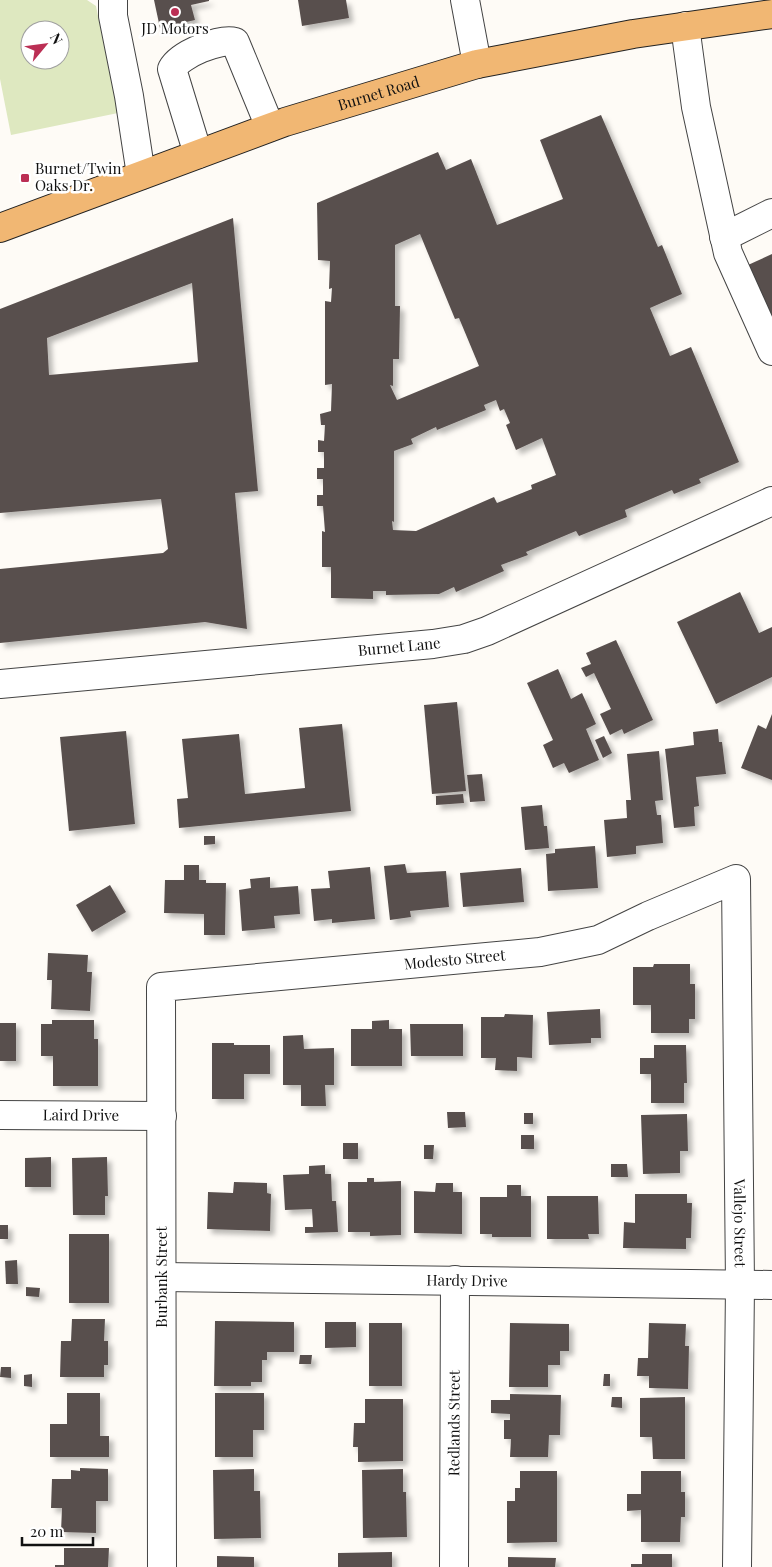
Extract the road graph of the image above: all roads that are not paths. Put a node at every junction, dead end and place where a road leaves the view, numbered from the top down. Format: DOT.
graph roads {
  1 [pos="113,0"];
  2 [pos="465,0"];
  3 [pos="772,14"];
  4 [pos="685,26"];
  5 [pos="477,64"];
  6 [pos="270,127"];
  7 [pos="198,154"];
  8 [pos="141,174"];
  9 [pos="772,213"];
  10 [pos="0,228"];
  11 [pos="724,237"];
  12 [pos="772,351"];
  13 [pos="772,501"];
  14 [pos="0,684"];
  15 [pos="736,879"];
  16 [pos="161,988"];
  17 [pos="0,1115"];
  18 [pos="162,1116"];
  19 [pos="162,1277"];
  20 [pos="455,1280"];
  21 [pos="740,1285"];
  22 [pos="772,1286"];
  23 [pos="162,1567"];
  24 [pos="454,1567"];
  25 [pos="738,1567"];
  1 -- 8 [label="street"];
  2 -- 5 [label="street"];
  3 -- 4 [label="main road, Burnet Road"];
  4 -- 5 [label="main road, Burnet Road"];
  4 -- 11 [label="street"];
  5 -- 6 [label="main road, Burnet Road"];
  6 -- 7 [label="main road, Burnet Road"];
  6 -- 7 [label="street"];
  7 -- 8 [label="main road, Burnet Road"];
  8 -- 10 [label="main road, Burnet Road"];
  9 -- 11 [label="street"];
  11 -- 12 [label="street"];
  13 -- 14 [label="street, Burnet Lane"];
  15 -- 16 [label="street, Modesto Street"];
  15 -- 21 [label="street, Vallejo Street"];
  16 -- 18 [label="street, Burbank Street"];
  17 -- 18 [label="street, Laird Drive"];
  18 -- 19 [label="street, Burbank Street"];
  19 -- 20 [label="street, Hardy Drive"];
  19 -- 23 [label="street, Burbank Street"];
  20 -- 21 [label="street, Hardy Drive"];
  20 -- 24 [label="street, Redlands Street"];
  21 -- 22 [label="street, Hardy Drive"];
  21 -- 25 [label="street, Vallejo Street"];
}
